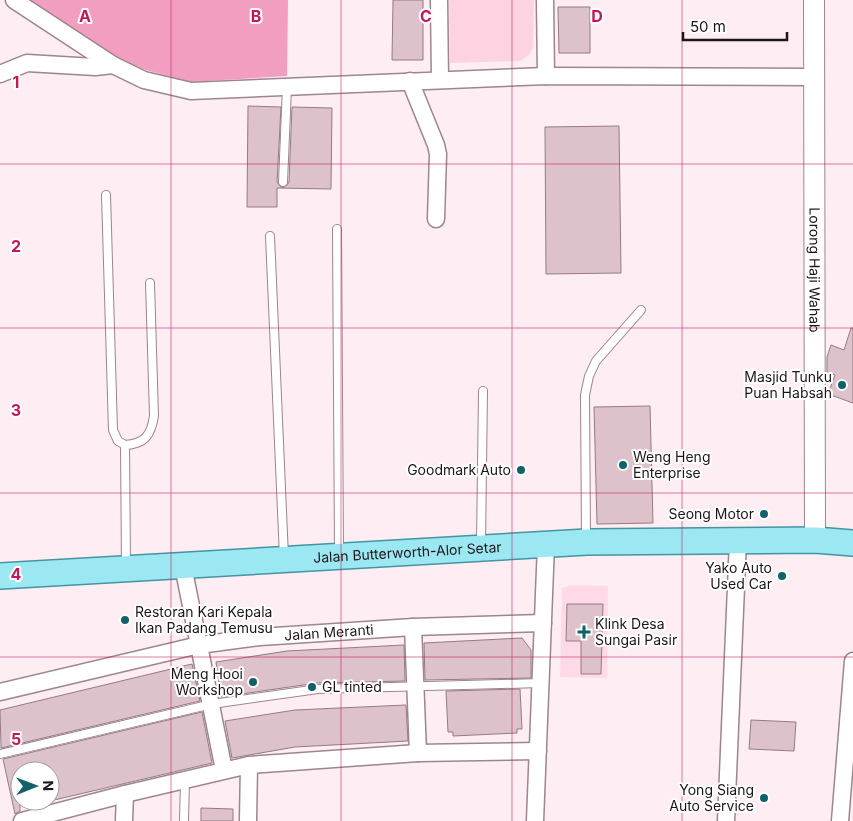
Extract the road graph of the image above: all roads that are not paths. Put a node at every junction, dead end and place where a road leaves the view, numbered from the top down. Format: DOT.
graph roads {
  1 [pos="14,0"];
  2 [pos="439,0"];
  3 [pos="545,0"];
  4 [pos="814,0"];
  5 [pos="113,65"];
  6 [pos="0,74"];
  7 [pos="546,76"];
  8 [pos="814,77"];
  9 [pos="440,80"];
  10 [pos="410,81"];
  11 [pos="287,87"];
  12 [pos="283,182"];
  13 [pos="106,195"];
  14 [pos="436,219"];
  15 [pos="337,229"];
  16 [pos="270,236"];
  17 [pos="150,283"];
  18 [pos="641,310"];
  19 [pos="483,391"];
  20 [pos="125,445"];
  21 [pos="738,540"];
  22 [pos="815,540"];
  23 [pos="586,542"];
  24 [pos="853,543"];
  25 [pos="546,544"];
  26 [pos="481,548"];
  27 [pos="339,556"];
  28 [pos="284,560"];
  29 [pos="183,566"];
  30 [pos="126,570"];
  31 [pos="0,576"];
  32 [pos="543,623"];
  33 [pos="413,627"];
  34 [pos="200,645"];
  35 [pos="853,661"];
  36 [pos="540,683"];
  37 [pos="416,685"];
  38 [pos="0,692"];
  39 [pos="212,704"];
  40 [pos="538,751"];
  41 [pos="418,753"];
  42 [pos="0,754"];
  43 [pos="249,765"];
  44 [pos="224,770"];
  45 [pos="185,780"];
  46 [pos="124,794"];
  47 [pos="60,816"];
  48 [pos="22,821"];
  49 [pos="124,821"];
  50 [pos="184,821"];
  51 [pos="248,821"];
  52 [pos="535,821"];
  53 [pos="726,821"];
  54 [pos="840,821"];
  1 -- 5 [label="street"];
  2 -- 9 [label="street"];
  3 -- 7 [label="street"];
  4 -- 8 [label="street, Lorong Haji Wahab"];
  5 -- 6 [label="street"];
  5 -- 11 [label="street"];
  7 -- 8 [label="street"];
  7 -- 9 [label="street"];
  8 -- 22 [label="street, Lorong Haji Wahab"];
  9 -- 10 [label="street"];
  10 -- 11 [label="street"];
  10 -- 14 [label="street"];
  11 -- 12 [label="lane"];
  13 -- 20 [label="lane"];
  15 -- 27 [label="lane"];
  16 -- 28 [label="lane"];
  17 -- 20 [label="lane"];
  18 -- 23 [label="lane"];
  19 -- 26 [label="lane"];
  20 -- 30 [label="lane"];
  21 -- 22 [label="main road, Jalan Butterworth-Alor Setar"];
  21 -- 23 [label="main road, Jalan Butterworth-Alor Setar"];
  21 -- 53 [label="street"];
  22 -- 24 [label="main road, Jalan Butterworth-Alor Setar"];
  23 -- 25 [label="main road, Jalan Butterworth-Alor Setar"];
  25 -- 26 [label="main road, Jalan Butterworth-Alor Setar"];
  25 -- 32 [label="street"];
  26 -- 27 [label="main road, Jalan Butterworth-Alor Setar"];
  27 -- 28 [label="main road, Jalan Butterworth-Alor Setar"];
  28 -- 29 [label="main road, Jalan Butterworth-Alor Setar"];
  29 -- 30 [label="main road, Jalan Butterworth-Alor Setar"];
  29 -- 34 [label="street"];
  30 -- 31 [label="main road, Jalan Butterworth-Alor Setar"];
  32 -- 33 [label="street, Jalan Meranti"];
  32 -- 36 [label="street"];
  33 -- 34 [label="street, Jalan Meranti"];
  33 -- 37 [label="street"];
  34 -- 38 [label="street, Jalan Meranti"];
  34 -- 39 [label="street"];
  35 -- 54 [label="street"];
  36 -- 37 [label="lane"];
  36 -- 40 [label="street"];
  37 -- 39 [label="lane"];
  37 -- 41 [label="street"];
  39 -- 42 [label="lane"];
  39 -- 44 [label="street"];
  40 -- 41 [label="street"];
  40 -- 52 [label="street"];
  41 -- 43 [label="street"];
  43 -- 44 [label="street"];
  43 -- 51 [label="street"];
  44 -- 45 [label="street"];
  45 -- 46 [label="street"];
  45 -- 50 [label="lane"];
  46 -- 47 [label="street"];
  46 -- 49 [label="street"];
  47 -- 48 [label="street"];
}
